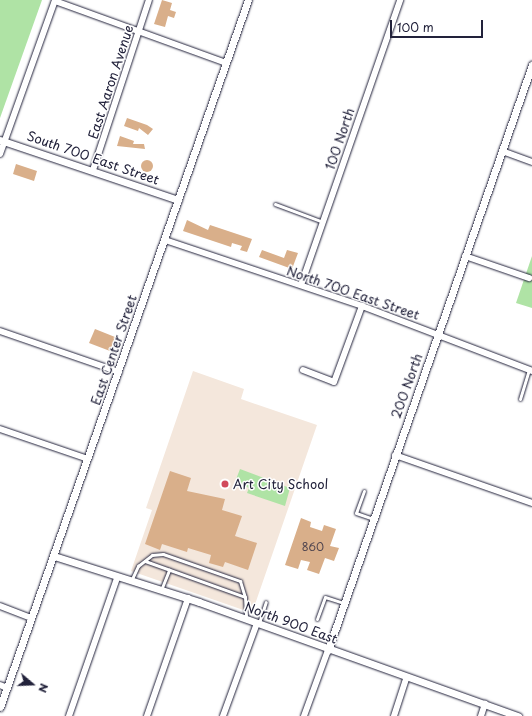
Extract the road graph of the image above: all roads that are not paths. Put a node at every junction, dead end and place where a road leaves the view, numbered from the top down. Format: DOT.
graph roads {
  1 [pos="55,0"];
  2 [pos="149,0"];
  3 [pos="248,0"];
  4 [pos="400,0"];
  5 [pos="139,32"];
  6 [pos="226,63"];
  7 [pos="532,65"];
  8 [pos="2,140"];
  9 [pos="502,152"];
  10 [pos="0,154"];
  11 [pos="532,162"];
  12 [pos="93,170"];
  13 [pos="178,200"];
  14 [pos="275,204"];
  15 [pos="323,222"];
  16 [pos="165,240"];
  17 [pos="465,256"];
  18 [pos="529,278"];
  19 [pos="301,285"];
  20 [pos="362,306"];
  21 [pos="0,331"];
  22 [pos="438,335"];
  23 [pos="303,370"];
  24 [pos="531,371"];
  25 [pos="119,372"];
  26 [pos="520,399"];
  27 [pos="0,429"];
  28 [pos="395,455"];
  29 [pos="88,459"];
  30 [pos="364,491"];
  31 [pos="532,503"];
  32 [pos="373,519"];
  33 [pos="54,556"];
  34 [pos="145,561"];
  35 [pos="169,570"];
  36 [pos="117,578"];
  37 [pos="130,582"];
  38 [pos="160,592"];
  39 [pos="245,597"];
  40 [pos="188,598"];
  41 [pos="266,602"];
  42 [pos="344,603"];
  43 [pos="0,606"];
  44 [pos="32,618"];
  45 [pos="317,618"];
  46 [pos="246,619"];
  47 [pos="258,623"];
  48 [pos="328,650"];
  49 [pos="406,679"];
  50 [pos="3,687"];
  51 [pos="485,704"];
  52 [pos="0,707"];
  53 [pos="69,716"];
  54 [pos="147,716"];
  55 [pos="223,716"];
  56 [pos="304,716"];
  57 [pos="394,716"];
  58 [pos="481,716"];
  59 [pos="518,716"];
  1 -- 5 [label="street"];
  1 -- 8 [label="street"];
  2 -- 5 [label="street, East Aaron Avenue"];
  3 -- 6 [label="street, East Center Street"];
  4 -- 15 [label="street, 100 North"];
  5 -- 6 [label="street"];
  5 -- 12 [label="street, East Aaron Avenue"];
  6 -- 13 [label="street, East Center Street"];
  7 -- 9 [label="street, 200 North"];
  8 -- 10 [label="street"];
  8 -- 12 [label="street, South 700 East Street"];
  9 -- 11 [label="street"];
  9 -- 17 [label="street, 200 North"];
  12 -- 13 [label="street, South 700 East Street"];
  13 -- 16 [label="street, East Center Street"];
  14 -- 15 [label="lane"];
  15 -- 19 [label="street, 100 North"];
  16 -- 19 [label="street, North 700 East Street"];
  16 -- 25 [label="street, East Center Street"];
  17 -- 18 [label="street"];
  17 -- 22 [label="street, 200 North"];
  19 -- 20 [label="street, North 700 East Street"];
  20 -- 22 [label="street, North 700 East Street"];
  20 -- 23 [label="street"];
  21 -- 25 [label="street"];
  22 -- 24 [label="street, North 700 East Street"];
  22 -- 28 [label="street, 200 North"];
  24 -- 26 [label="lane"];
  25 -- 29 [label="street, East Center Street"];
  27 -- 29 [label="street"];
  28 -- 31 [label="street"];
  28 -- 32 [label="street, 200 North"];
  29 -- 33 [label="street, East Center Street"];
  30 -- 32 [label="lane"];
  32 -- 42 [label="street, 200 North"];
  33 -- 36 [label="street, North 900 East"];
  33 -- 44 [label="street, East Center Street"];
  34 -- 35 [label="lane"];
  34 -- 37 [label="lane"];
  34 -- 39 [label="lane"];
  35 -- 38 [label="lane"];
  35 -- 39 [label="lane"];
  36 -- 37 [label="street, North 900 East"];
  36 -- 53 [label="street"];
  37 -- 38 [label="street, North 900 East"];
  38 -- 40 [label="street, North 900 East"];
  39 -- 46 [label="lane"];
  40 -- 46 [label="street, North 900 East"];
  40 -- 54 [label="street"];
  41 -- 47 [label="lane"];
  42 -- 45 [label="lane"];
  42 -- 48 [label="street, 200 North"];
  43 -- 44 [label="street"];
  44 -- 50 [label="street, East Center Street"];
  46 -- 47 [label="street, North 900 East"];
  47 -- 48 [label="street, North 900 East"];
  47 -- 55 [label="street"];
  48 -- 49 [label="street, North 900 East"];
  48 -- 56 [label="street, 200 North"];
  49 -- 51 [label="street, North 900 East"];
  49 -- 57 [label="street"];
  50 -- 52 [label="street, East Center Street"];
  51 -- 58 [label="street"];
  51 -- 59 [label="street, North 900 East"];
}
